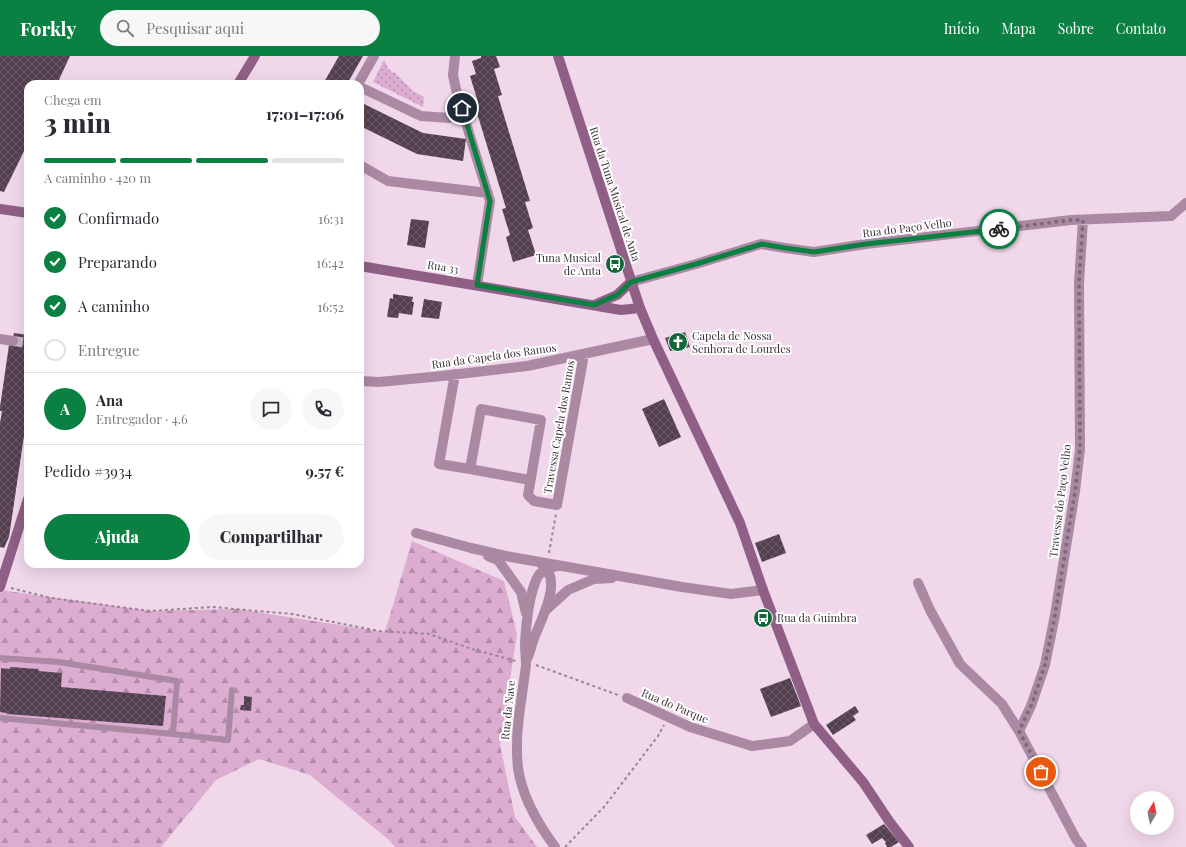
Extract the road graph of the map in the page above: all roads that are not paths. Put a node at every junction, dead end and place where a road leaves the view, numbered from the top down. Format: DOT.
graph roads {
  1 [pos="255,56"];
  2 [pos="374,56"];
  3 [pos="455,56"];
  4 [pos="558,56"];
  5 [pos="240,80"];
  6 [pos="360,80"];
  7 [pos="364,89"];
  8 [pos="448,118"];
  9 [pos="364,167"];
  10 [pos="488,193"];
  11 [pos="1186,203"];
  12 [pos="0,209"];
  13 [pos="24,212"];
  14 [pos="1083,220"];
  15 [pos="364,267"];
  16 [pos="631,282"];
  17 [pos="477,285"];
  18 [pos="594,305"];
  19 [pos="640,308"];
  20 [pos="0,338"];
  21 [pos="653,339"];
  22 [pos="13,341"];
  23 [pos="584,354"];
  24 [pos="455,374"];
  25 [pos="364,380"];
  26 [pos="470,469"];
  27 [pos="530,480"];
  28 [pos="24,511"];
  29 [pos="416,533"];
  30 [pos="471,548"];
  31 [pos="543,564"];
  32 [pos="626,577"];
  33 [pos="918,583"];
  34 [pos="0,586"];
  35 [pos="763,590"];
  36 [pos="546,610"];
  37 [pos="527,625"];
  38 [pos="0,658"];
  39 [pos="526,663"];
  40 [pos="232,690"];
  41 [pos="627,698"];
  42 [pos="0,718"];
  43 [pos="814,724"];
  44 [pos="1019,731"];
  45 [pos="173,734"];
  46 [pos="555,847"];
  47 [pos="910,847"];
  48 [pos="1082,847"];
  1 -- 5 [label="street"];
  2 -- 6 [label="street"];
  3 -- 10 [label="street"];
  4 -- 16 [label="street, Rua da Tuna Musical de Anta"];
  7 -- 8 [label="street"];
  9 -- 10 [label="street"];
  10 -- 17 [label="street"];
  11 -- 14 [label="street, Rua do Paço Velho"];
  12 -- 13 [label="street"];
  14 -- 16 [label="street, Rua do Paço Velho"];
  14 -- 44 [label="street, Travessa do Paço Velho"];
  15 -- 17 [label="street, Rua 33"];
  16 -- 18 [label="street"];
  16 -- 19 [label="street, Rua da Tuna Musical de Anta"];
  17 -- 18 [label="street, Rua 33"];
  18 -- 19 [label="street, Rua 33"];
  19 -- 21 [label="street, Rua da Tuna Musical de Anta"];
  20 -- 22 [label="street"];
  21 -- 23 [label="street, Rua da Capela dos Ramos"];
  21 -- 35 [label="street"];
  23 -- 24 [label="street, Rua da Capela dos Ramos"];
  23 -- 27 [label="street, Travessa Capela dos Ramos"];
  24 -- 25 [label="street, Rua da Capela dos Ramos"];
  24 -- 26 [label="street"];
  26 -- 27 [label="street"];
  26 -- 27 [label="street"];
  28 -- 34 [label="street"];
  29 -- 30 [label="street, Rua da Nave"];
  30 -- 31 [label="street, Rua da Nave"];
  30 -- 37 [label="street, Rua da Nave"];
  31 -- 32 [label="street, Rua da Nave"];
  31 -- 36 [label="street, Rua da Nave"];
  31 -- 37 [label="street, Rua da Nave"];
  32 -- 35 [label="street, Rua da Nave"];
  32 -- 36 [label="street, Rua da Nave"];
  33 -- 44 [label="street"];
  35 -- 43 [label="street"];
  36 -- 39 [label="street, Rua da Nave"];
  37 -- 39 [label="street, Rua da Nave"];
  38 -- 45 [label="lane"];
  39 -- 46 [label="street, Rua da Nave"];
  40 -- 45 [label="lane"];
  41 -- 43 [label="street, Rua do Parque"];
  42 -- 45 [label="lane"];
  43 -- 47 [label="street"];
  44 -- 48 [label="street"];
}
